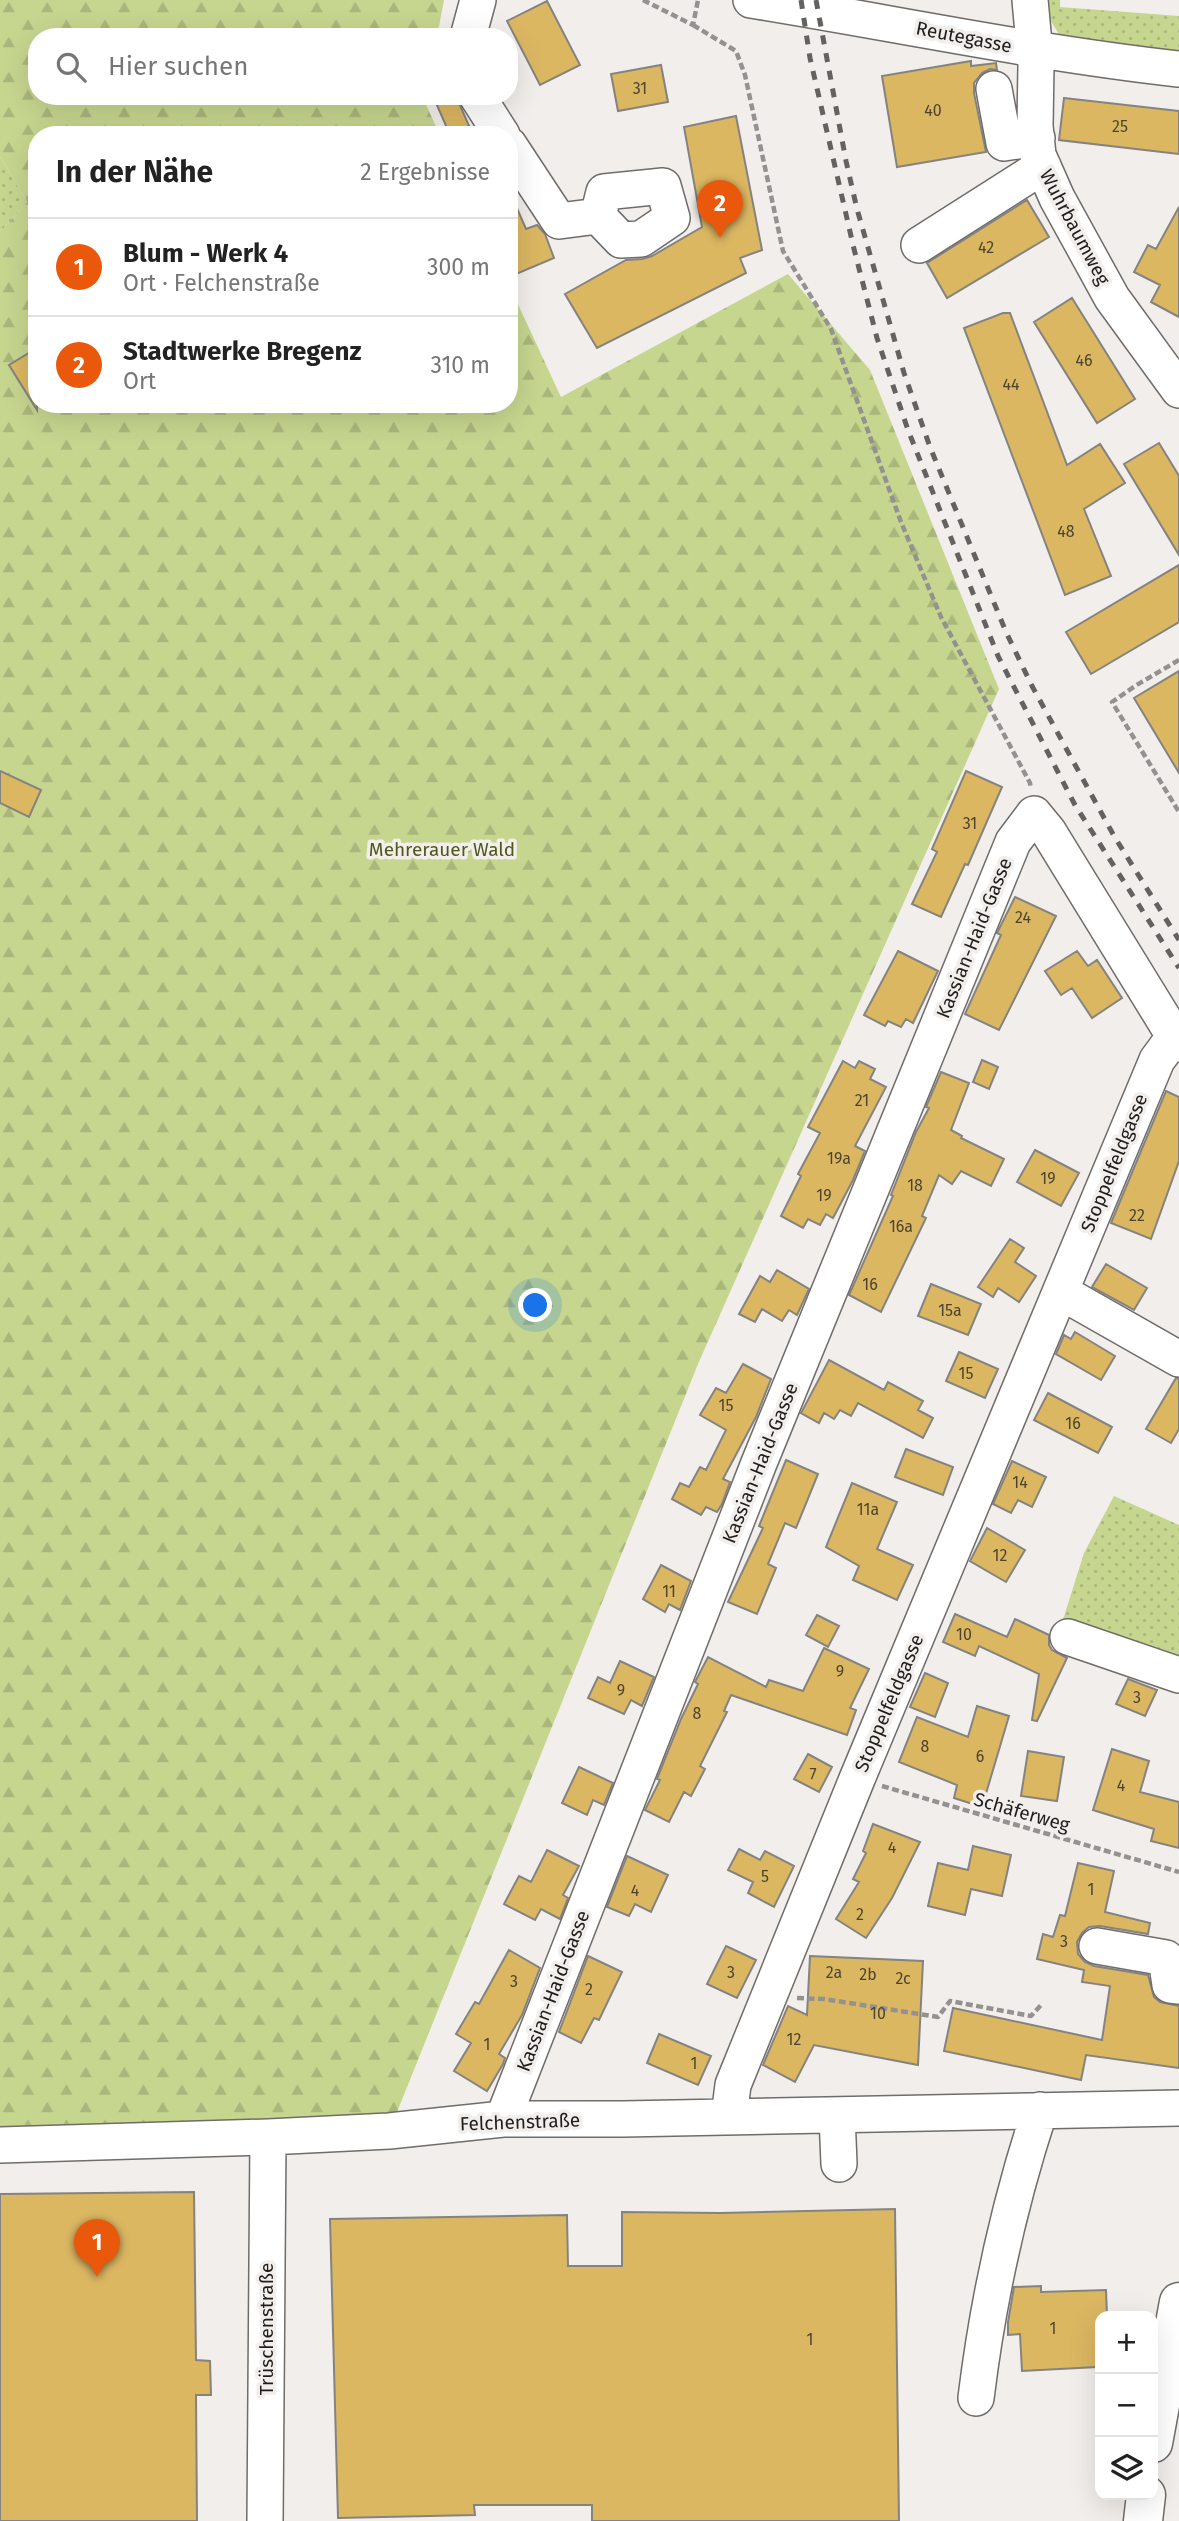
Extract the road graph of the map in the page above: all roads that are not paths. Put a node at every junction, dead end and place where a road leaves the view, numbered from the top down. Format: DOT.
graph roads {
  1 [pos="478,0"];
  2 [pos="751,0"];
  3 [pos="1030,0"];
  4 [pos="470,28"];
  5 [pos="1034,51"];
  6 [pos="1179,69"];
  7 [pos="994,89"];
  8 [pos="483,105"];
  9 [pos="496,126"];
  10 [pos="1040,152"];
  11 [pos="518,159"];
  12 [pos="598,216"];
  13 [pos="919,245"];
  14 [pos="1179,390"];
  15 [pos="1034,814"];
  16 [pos="1176,1040"];
  17 [pos="1061,1292"];
  18 [pos="1179,1359"];
  19 [pos="1068,1637"];
  20 [pos="1179,1675"];
  21 [pos="1097,1946"];
  22 [pos="1179,1986"];
  23 [pos="1179,2108"];
  24 [pos="1040,2110"];
  25 [pos="837,2115"];
  26 [pos="729,2117"];
  27 [pos="503,2119"];
  28 [pos="268,2137"];
  29 [pos="0,2145"];
  30 [pos="839,2164"];
  31 [pos="1179,2302"];
  32 [pos="976,2398"];
  33 [pos="1154,2437"];
  34 [pos="1145,2500"];
  35 [pos="265,2521"];
  36 [pos="1143,2521"];
  1 -- 4 [label="street"];
  2 -- 5 [label="street, Reutegasse"];
  3 -- 5 [label="street, Wuhrbaumweg"];
  5 -- 6 [label="street, Reutegasse"];
  5 -- 10 [label="street, Wuhrbaumweg"];
  7 -- 10 [label="street"];
  8 -- 9 [label="street"];
  10 -- 13 [label="street"];
  10 -- 14 [label="street, Wuhrbaumweg"];
  11 -- 12 [label="street"];
  15 -- 16 [label="street, Stoppelfeldgasse"];
  15 -- 27 [label="street, Kassian-Haid-Gasse"];
  16 -- 17 [label="street, Stoppelfeldgasse"];
  17 -- 18 [label="street"];
  17 -- 26 [label="street, Stoppelfeldgasse"];
  19 -- 20 [label="street"];
  21 -- 22 [label="street"];
  23 -- 24 [label="street, Felchenstraße"];
  24 -- 25 [label="street, Felchenstraße"];
  24 -- 32 [label="street"];
  25 -- 26 [label="street, Felchenstraße"];
  25 -- 30 [label="street"];
  26 -- 27 [label="street, Felchenstraße"];
  27 -- 28 [label="street, Felchenstraße"];
  28 -- 29 [label="street, Felchenstraße"];
  28 -- 35 [label="street, Trüschenstraße"];
  31 -- 33 [label="main road"];
  34 -- 36 [label="main road"];
}
